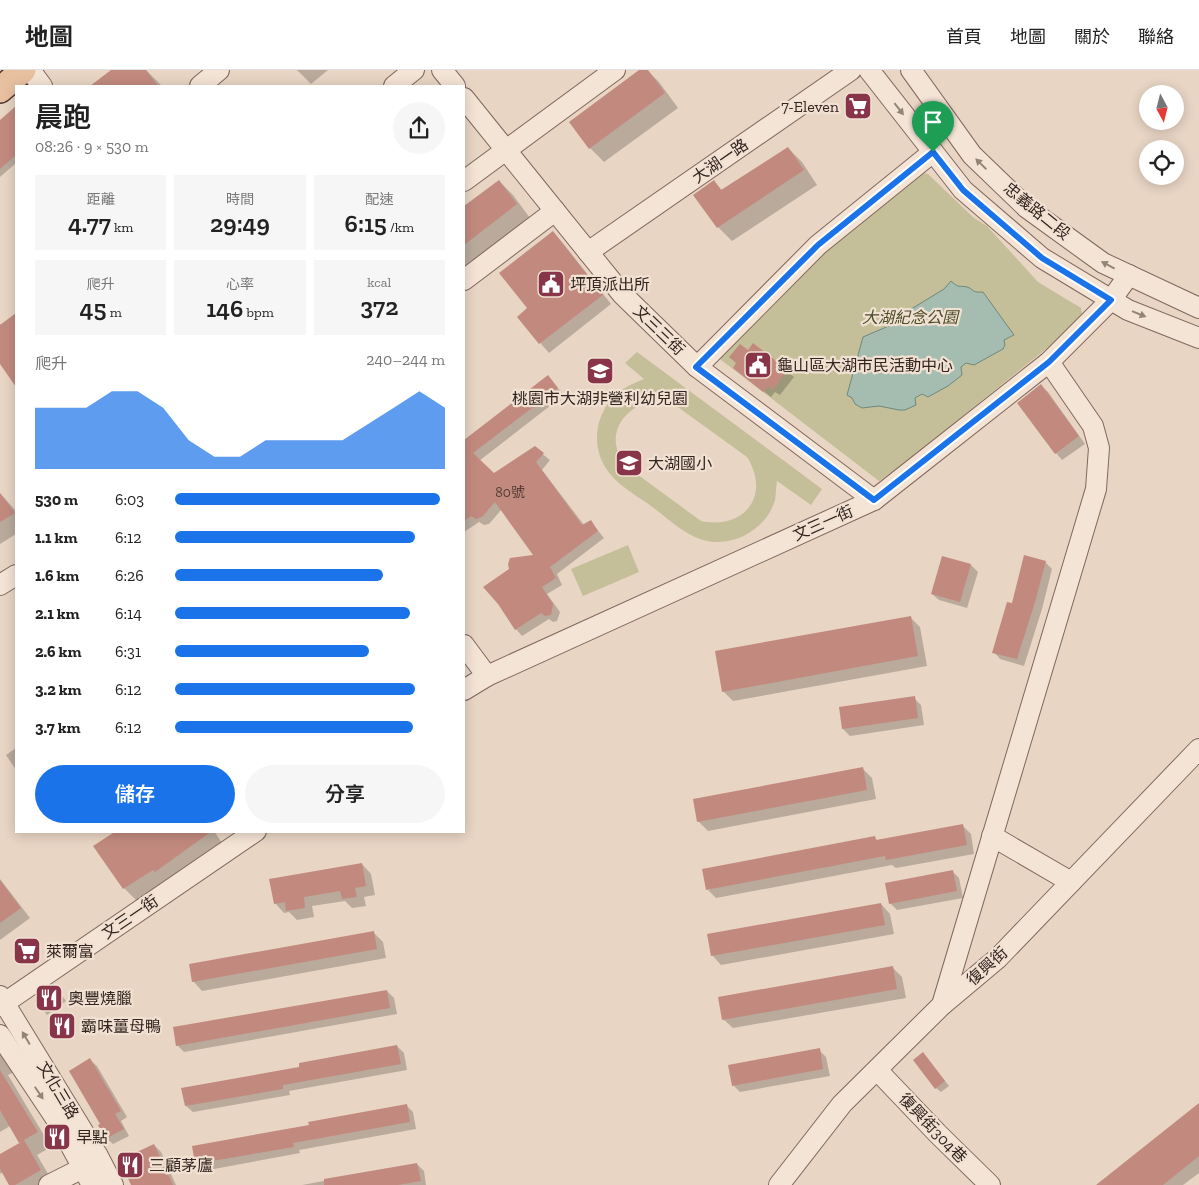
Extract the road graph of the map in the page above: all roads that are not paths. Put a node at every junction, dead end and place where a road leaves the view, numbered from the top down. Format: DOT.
graph roads {
  1 [pos="219,70"];
  2 [pos="414,70"];
  3 [pos="442,70"];
  4 [pos="615,70"];
  5 [pos="851,70"];
  6 [pos="869,70"];
  7 [pos="911,70"];
  8 [pos="16,77"];
  9 [pos="39,85"];
  10 [pos="201,85"];
  11 [pos="395,85"];
  12 [pos="454,85"];
  13 [pos="465,99"];
  14 [pos="505,149"];
  15 [pos="933,152"];
  16 [pos="465,180"];
  17 [pos="555,211"];
  18 [pos="588,252"];
  19 [pos="1129,276"];
  20 [pos="465,279"];
  21 [pos="1111,300"];
  22 [pos="1199,308"];
  23 [pos="1199,338"];
  24 [pos="1049,362"];
  25 [pos="696,367"];
  26 [pos="874,500"];
  27 [pos="15,576"];
  28 [pos="0,585"];
  29 [pos="465,649"];
  30 [pos="472,680"];
  31 [pos="1199,749"];
  32 [pos="253,833"];
  33 [pos="992,836"];
  34 [pos="1071,882"];
  35 [pos="2,1002"];
  36 [pos="942,1006"];
  37 [pos="0,1035"];
  38 [pos="877,1070"];
  39 [pos="91,1170"];
  40 [pos="49,1185"];
  41 [pos="113,1185"];
  42 [pos="779,1185"];
  43 [pos="990,1185"];
  1 -- 10 [label="street"];
  2 -- 11 [label="street"];
  3 -- 12 [label="street"];
  4 -- 14 [label="street"];
  5 -- 18 [label="street, 大湖一路"];
  6 -- 15 [label="street, 忠義路二段, one-way"];
  19 -- 7 [label="street, 忠義路二段, one-way"];
  8 -- 9 [label="street"];
  13 -- 14 [label="street, 文三三街"];
  14 -- 16 [label="street"];
  14 -- 17 [label="street, 文三三街"];
  15 -- 21 [label="street, 忠義路二段"];
  15 -- 25 [label="street"];
  17 -- 18 [label="street, 文三三街"];
  17 -- 20 [label="street"];
  18 -- 25 [label="street, 文三三街"];
  19 -- 21 [label="street, 文三一街"];
  19 -- 22 [label="street, 忠義路二段"];
  21 -- 23 [label="street, 忠義路二段, one-way"];
  21 -- 24 [label="street, 文三一街"];
  24 -- 26 [label="street, 文三一街"];
  24 -- 33 [label="street"];
  25 -- 26 [label="street, 文三三街"];
  26 -- 30 [label="street, 文三一街"];
  27 -- 28 [label="street"];
  29 -- 30 [label="street"];
  31 -- 34 [label="street, 復興街"];
  32 -- 35 [label="street, 文三一街"];
  33 -- 34 [label="street"];
  33 -- 36 [label="street"];
  34 -- 36 [label="street, 復興街"];
  39 -- 35 [label="street, 文化三路, one-way"];
  36 -- 38 [label="street, 復興街"];
  37 -- 39 [label="street, 文化三路, one-way"];
  38 -- 42 [label="street, 復興街"];
  38 -- 43 [label="street, 復興街304巷"];
  39 -- 40 [label="street"];
  39 -- 41 [label="street, 文化三路"];
}
